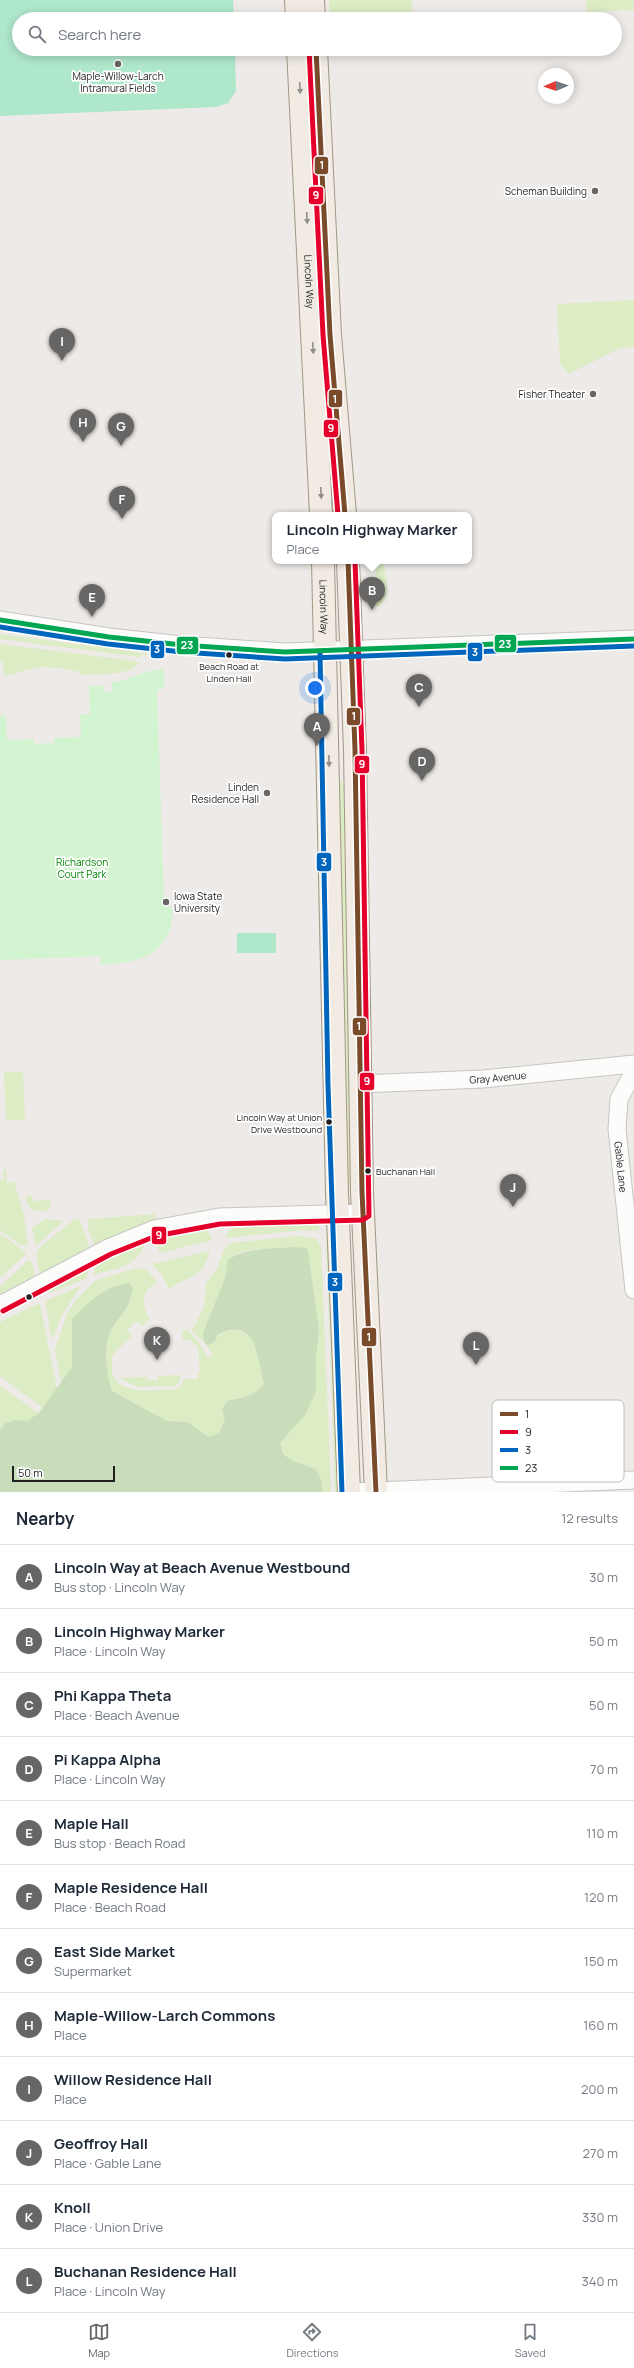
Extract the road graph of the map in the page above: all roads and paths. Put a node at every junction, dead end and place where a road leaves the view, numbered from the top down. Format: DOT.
graph roads {
  1 [pos="296,0"];
  2 [pos="313,0"];
  3 [pos="297,12"];
  4 [pos="314,12"];
  5 [pos="298,56"];
  6 [pos="316,56"];
  7 [pos="321,512"];
  8 [pos="346,512"];
  9 [pos="323,564"];
  10 [pos="348,564"];
  11 [pos="0,620"];
  12 [pos="634,639"];
  13 [pos="352,651"];
  14 [pos="327,652"];
  15 [pos="634,1064"];
  16 [pos="634,1072"];
  17 [pos="360,1084"];
  18 [pos="363,1213"];
  19 [pos="338,1214"];
  20 [pos="634,1290"];
  21 [pos="0,1305"];
  22 [pos="624,1480"];
  23 [pos="634,1480"];
  24 [pos="591,1482"];
  25 [pos="349,1492"];
  26 [pos="353,1492"];
  27 [pos="376,1492"];
  1 -- 3 [label="main road"];
  2 -- 4 [label="main road"];
  5 -- 7 [label="main road, Lincoln Way, one-way"];
  6 -- 8 [label="main road, Lincoln Way"];
  9 -- 14 [label="main road, Lincoln Way"];
  10 -- 13 [label="main road"];
  11 -- 14 [label="street"];
  12 -- 13 [label="street"];
  13 -- 14 [label="street"];
  13 -- 17 [label="main road"];
  14 -- 19 [label="main road, Lincoln Way, one-way"];
  15 -- 17 [label="street, Gray Avenue"];
  16 -- 20 [label="street, Gable Lane"];
  17 -- 18 [label="main road"];
  18 -- 19 [label="street"];
  18 -- 27 [label="main road"];
  19 -- 21 [label="street"];
  19 -- 25 [label="main road, Lincoln Way"];
  22 -- 23 [label="street"];
  24 -- 27 [label="street"];
  26 -- 27 [label="street"];
}
